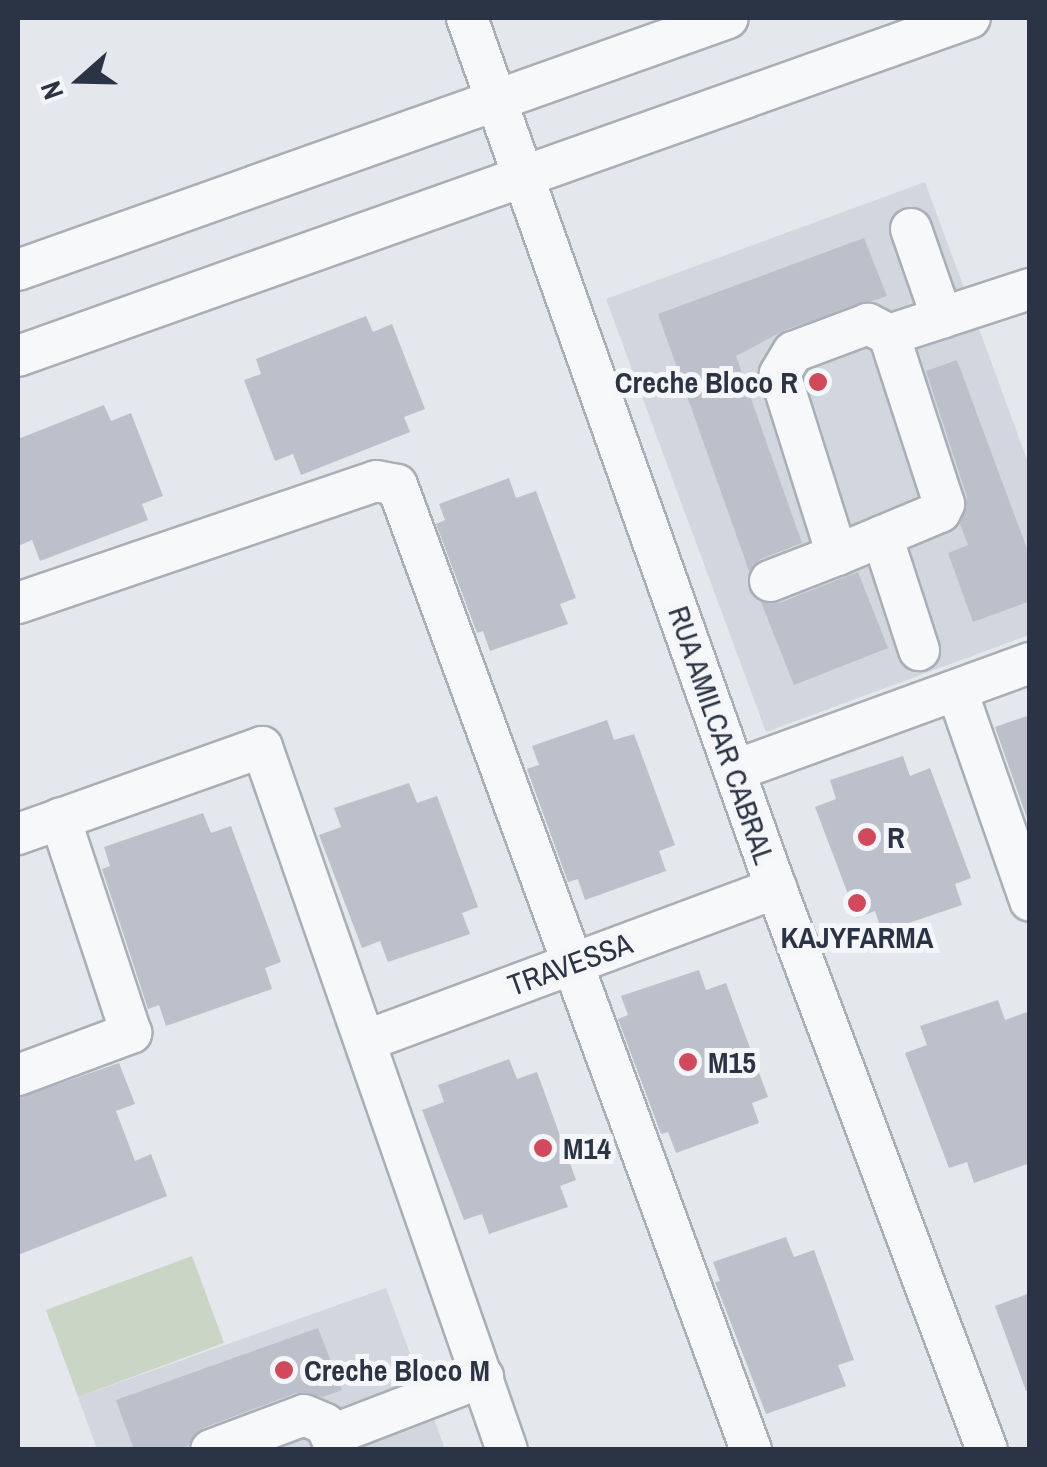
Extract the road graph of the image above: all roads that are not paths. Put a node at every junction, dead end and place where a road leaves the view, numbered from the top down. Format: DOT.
graph roads {
  1 [pos="467,18"];
  2 [pos="728,18"];
  3 [pos="970,18"];
  4 [pos="496,100"];
  5 [pos="524,176"];
  6 [pos="910,230"];
  7 [pos="18,270"];
  8 [pos="1030,289"];
  9 [pos="942,318"];
  10 [pos="889,335"];
  11 [pos="18,356"];
  12 [pos="882,536"];
  13 [pos="837,555"];
  14 [pos="770,581"];
  15 [pos="18,603"];
  16 [pos="919,650"];
  17 [pos="1030,663"];
  18 [pos="957,691"];
  19 [pos="736,770"];
  20 [pos="60,818"];
  21 [pos="18,834"];
  22 [pos="776,888"];
  23 [pos="1030,902"];
  24 [pos="576,961"];
  25 [pos="365,1041"];
  26 [pos="18,1075"];
  27 [pos="483,1377"];
  28 [pos="334,1442"];
  29 [pos="211,1450"];
  30 [pos="508,1450"];
  31 [pos="751,1450"];
  32 [pos="987,1450"];
  1 -- 4 [label="street, RUA AMILCAR CABRAL"];
  2 -- 4 [label="street"];
  3 -- 5 [label="street"];
  4 -- 5 [label="street, RUA AMILCAR CABRAL"];
  4 -- 7 [label="street"];
  5 -- 11 [label="street"];
  5 -- 19 [label="street, RUA AMILCAR CABRAL"];
  6 -- 9 [label="street"];
  8 -- 9 [label="street"];
  9 -- 10 [label="street"];
  10 -- 12 [label="street"];
  10 -- 13 [label="street"];
  12 -- 13 [label="street"];
  12 -- 16 [label="street"];
  13 -- 14 [label="street"];
  15 -- 24 [label="street"];
  17 -- 18 [label="street"];
  18 -- 19 [label="street"];
  18 -- 23 [label="street"];
  19 -- 22 [label="street, RUA AMILCAR CABRAL"];
  20 -- 21 [label="street"];
  20 -- 25 [label="street"];
  20 -- 26 [label="street"];
  22 -- 24 [label="street, TRAVESSA"];
  22 -- 32 [label="street, RUA AMILCAR CABRAL"];
  24 -- 25 [label="street, TRAVESSA"];
  24 -- 31 [label="street"];
  25 -- 27 [label="street"];
  27 -- 28 [label="street"];
  27 -- 30 [label="street"];
  28 -- 29 [label="street"];
}
